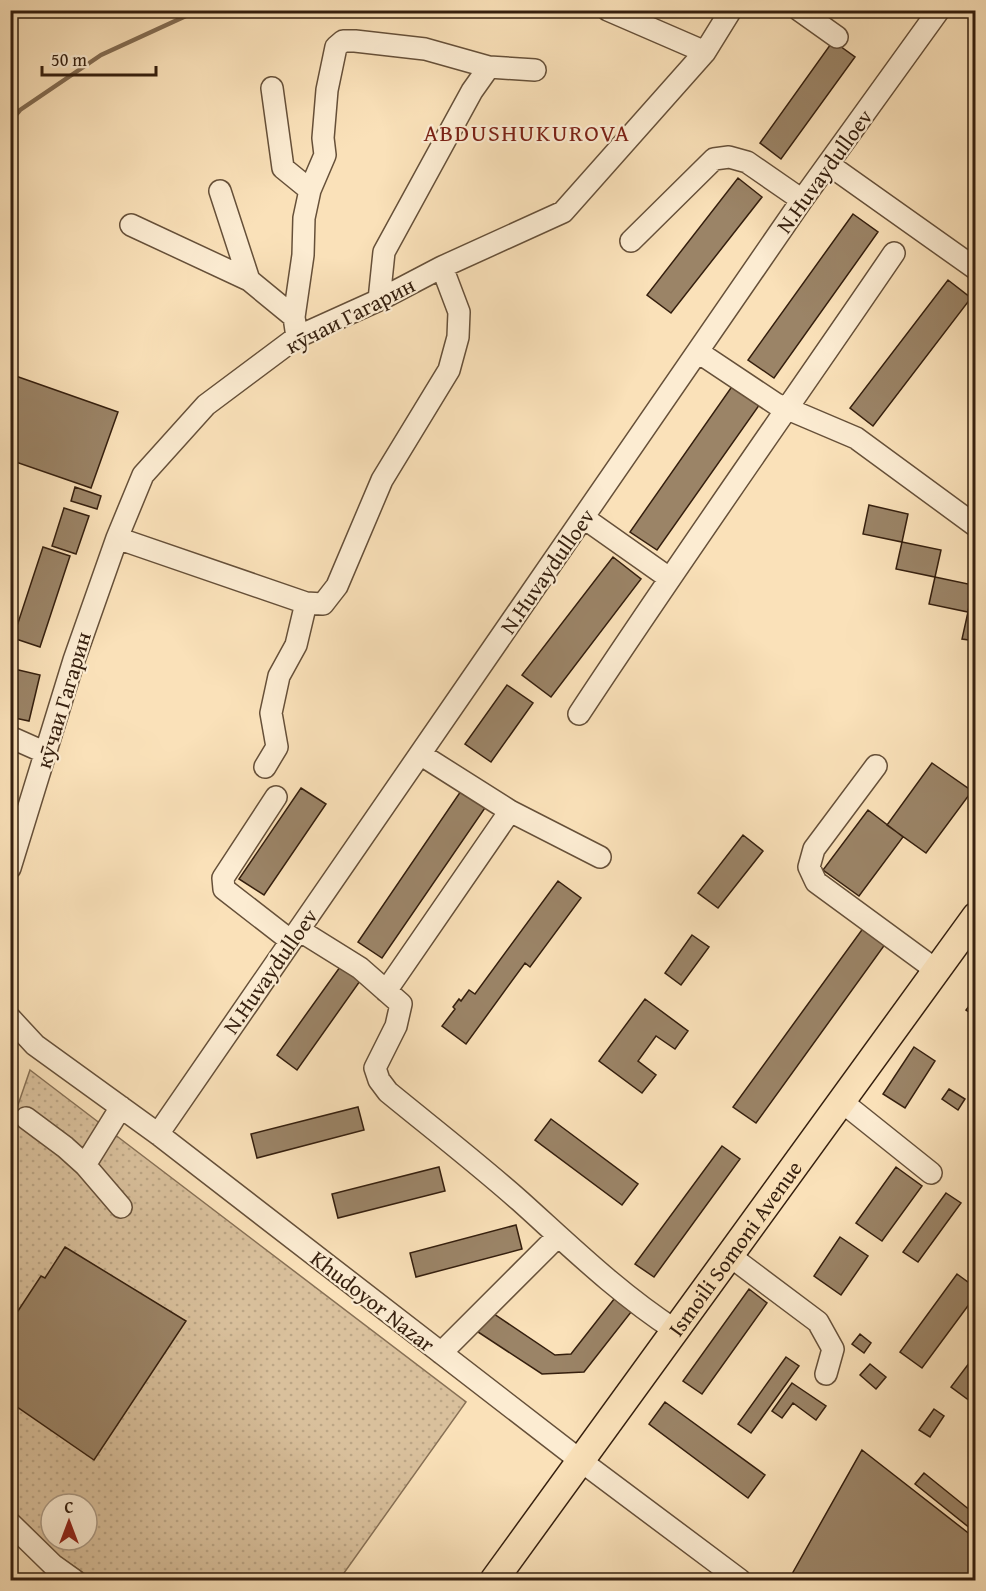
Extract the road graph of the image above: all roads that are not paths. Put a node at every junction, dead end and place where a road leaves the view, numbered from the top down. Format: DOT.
graph roads {
  1 [pos="608,10"];
  2 [pos="731,10"];
  3 [pos="800,10"];
  4 [pos="939,10"];
  5 [pos="837,37"];
  6 [pos="705,52"];
  7 [pos="489,67"];
  8 [pos="536,70"];
  9 [pos="272,88"];
  10 [pos="828,164"];
  11 [pos="220,190"];
  12 [pos="310,190"];
  13 [pos="802,200"];
  14 [pos="131,225"];
  15 [pos="631,241"];
  16 [pos="894,253"];
  17 [pos="442,267"];
  18 [pos="975,269"];
  19 [pos="249,280"];
  20 [pos="379,300"];
  21 [pos="295,327"];
  22 [pos="698,352"];
  23 [pos="788,409"];
  24 [pos="584,518"];
  25 [pos="975,526"];
  26 [pos="117,538"];
  27 [pos="669,578"];
  28 [pos="306,603"];
  29 [pos="579,714"];
  30 [pos="10,737"];
  31 [pos="46,753"];
  32 [pos="420,754"];
  33 [pos="265,766"];
  34 [pos="876,766"];
  35 [pos="276,797"];
  36 [pos="510,811"];
  37 [pos="600,857"];
  38 [pos="10,868"];
  39 [pos="975,916"];
  40 [pos="295,935"];
  41 [pos="936,970"];
  42 [pos="386,991"];
  43 [pos="12,1027"];
  44 [pos="842,1101"];
  45 [pos="121,1107"];
  46 [pos="26,1118"];
  47 [pos="158,1134"];
  48 [pos="85,1165"];
  49 [pos="932,1173"];
  50 [pos="121,1206"];
  51 [pos="558,1236"];
  52 [pos="730,1256"];
  53 [pos="675,1330"];
  54 [pos="441,1353"];
  55 [pos="826,1374"];
  56 [pos="580,1461"];
  57 [pos="10,1523"];
  58 [pos="74,1581"];
  59 [pos="494,1581"];
  60 [pos="740,1581"];
  1 -- 6 [label="street"];
  2 -- 6 [label="street, кӯчаи Гагарин"];
  3 -- 5 [label="street"];
  4 -- 10 [label="street, N.Huvaydulloev"];
  6 -- 17 [label="street, кӯчаи Гагарин"];
  7 -- 8 [label="street"];
  7 -- 12 [label="street"];
  7 -- 20 [label="street"];
  9 -- 12 [label="street"];
  10 -- 13 [label="street, N.Huvaydulloev"];
  10 -- 18 [label="street"];
  11 -- 19 [label="street"];
  12 -- 21 [label="street"];
  13 -- 15 [label="street"];
  13 -- 22 [label="street, N.Huvaydulloev"];
  14 -- 19 [label="street"];
  16 -- 23 [label="street"];
  17 -- 20 [label="street, кӯчаи Гагарин"];
  17 -- 28 [label="street"];
  19 -- 21 [label="street"];
  20 -- 21 [label="street, кӯчаи Гагарин"];
  21 -- 26 [label="street, кӯчаи Гагарин"];
  22 -- 23 [label="street"];
  22 -- 24 [label="street, N.Huvaydulloev"];
  23 -- 25 [label="street"];
  23 -- 27 [label="street"];
  24 -- 27 [label="street"];
  24 -- 32 [label="street, N.Huvaydulloev"];
  26 -- 28 [label="street"];
  26 -- 31 [label="street, кӯчаи Гагарин"];
  27 -- 29 [label="street"];
  28 -- 33 [label="street"];
  30 -- 31 [label="street"];
  31 -- 38 [label="street, кӯчаи Гагарин"];
  32 -- 36 [label="street"];
  32 -- 40 [label="street, N.Huvaydulloev"];
  34 -- 41 [label="street"];
  35 -- 40 [label="street"];
  36 -- 37 [label="street"];
  36 -- 42 [label="street"];
  39 -- 41 [label="main road, Ismoili Somoni Avenue"];
  40 -- 42 [label="street"];
  40 -- 47 [label="street, N.Huvaydulloev"];
  41 -- 44 [label="main road, Ismoili Somoni Avenue"];
  42 -- 51 [label="street"];
  43 -- 45 [label="street, Khudoyor Nazar"];
  44 -- 49 [label="street"];
  44 -- 52 [label="main road, Ismoili Somoni Avenue"];
  45 -- 47 [label="street, Khudoyor Nazar"];
  45 -- 48 [label="street"];
  46 -- 48 [label="street"];
  47 -- 54 [label="street, Khudoyor Nazar"];
  48 -- 50 [label="street"];
  51 -- 53 [label="street"];
  51 -- 54 [label="street"];
  52 -- 53 [label="main road, Ismoili Somoni Avenue"];
  52 -- 55 [label="street"];
  53 -- 56 [label="main road, Ismoili Somoni Avenue"];
  54 -- 56 [label="street, Khudoyor Nazar"];
  56 -- 59 [label="main road, Ismoili Somoni Avenue"];
  56 -- 60 [label="street, Khudoyor Nazar"];
  57 -- 58 [label="street"];
}
